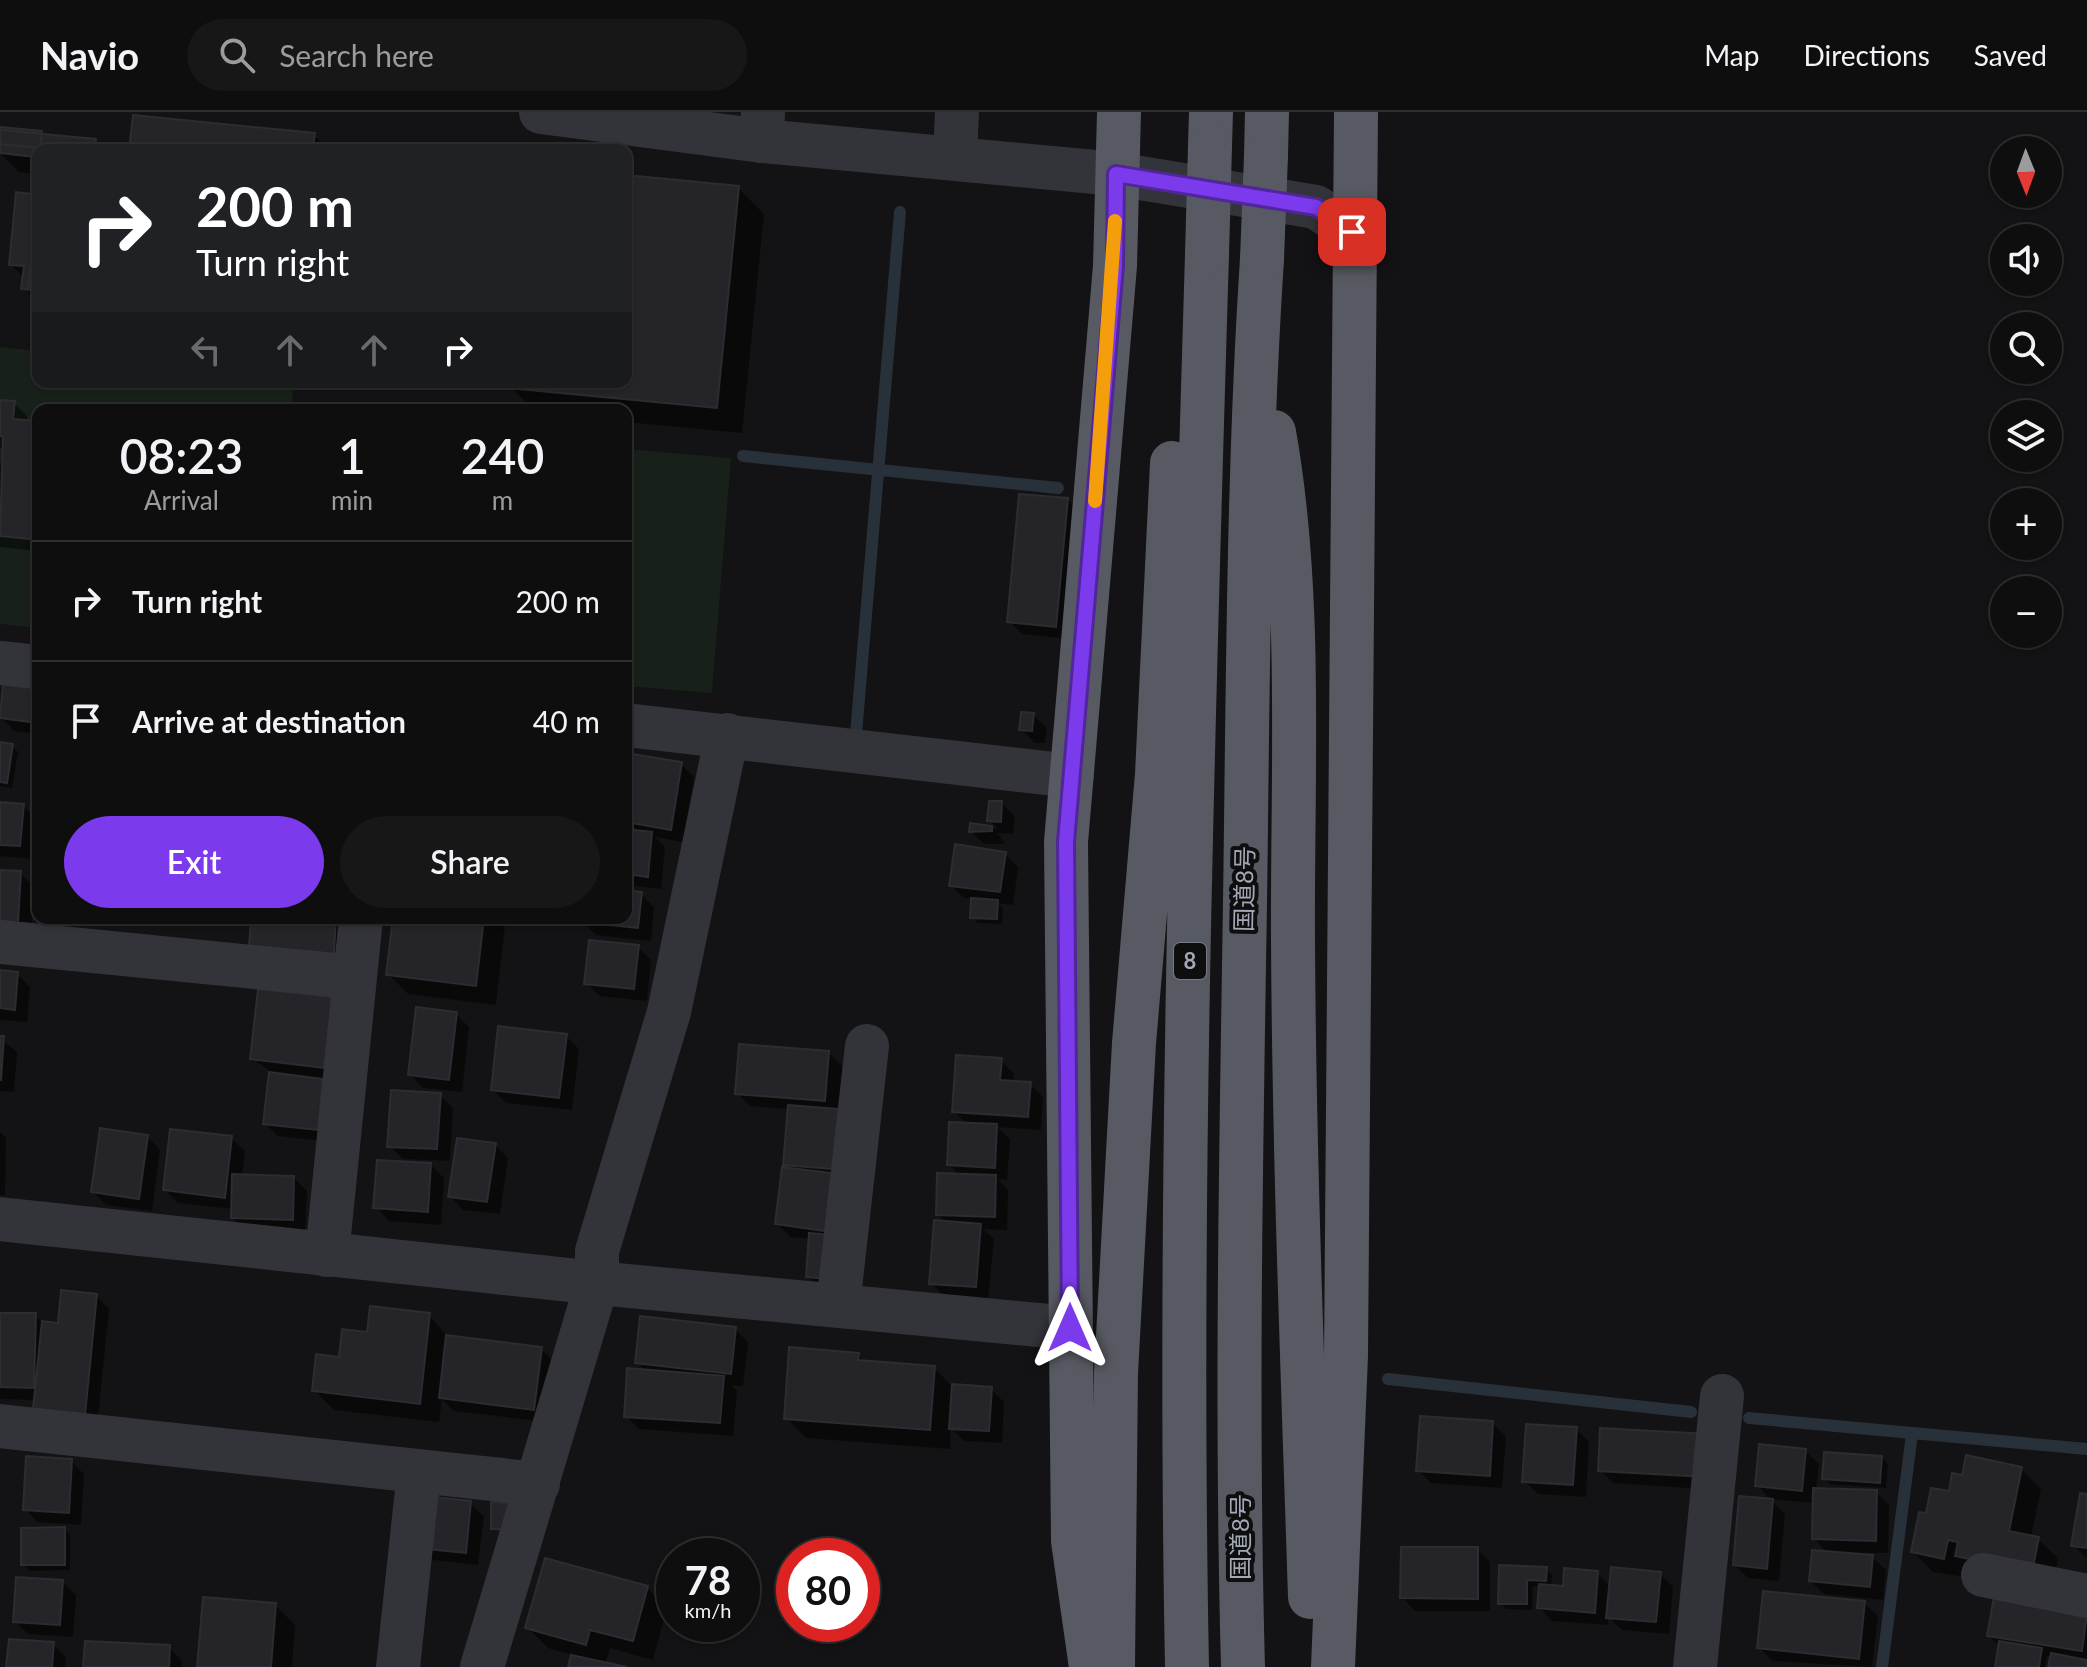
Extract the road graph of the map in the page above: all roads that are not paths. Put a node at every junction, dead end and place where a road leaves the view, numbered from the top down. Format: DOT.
graph roads {
  1 [pos="541,112"];
  2 [pos="957,112"];
  3 [pos="1119,112"];
  4 [pos="1267,112"];
  5 [pos="1356,112"];
  6 [pos="762,127"];
  7 [pos="1211,129"];
  8 [pos="955,157"];
  9 [pos="1116,174"];
  10 [pos="1352,232"];
  11 [pos="1204,333"];
  12 [pos="1257,339"];
  13 [pos="0,663"];
  14 [pos="32,666"];
  15 [pos="632,726"];
  16 [pos="727,735"];
  17 [pos="1072,776"];
  18 [pos="360,924"];
  19 [pos="0,942"];
  20 [pos="355,977"];
  21 [pos="867,1046"];
  22 [pos="0,1219"];
  23 [pos="327,1255"];
  24 [pos="597,1283"];
  25 [pos="838,1306"];
  26 [pos="1070,1328"];
  27 [pos="1722,1396"];
  28 [pos="0,1426"];
  29 [pos="419,1471"];
  30 [pos="538,1484"];
  31 [pos="1983,1575"];
  32 [pos="2087,1596"];
  33 [pos="398,1667"];
  34 [pos="482,1667"];
  35 [pos="1091,1667"];
  36 [pos="1113,1667"];
  37 [pos="1187,1667"];
  38 [pos="1243,1667"];
  39 [pos="1313,1667"];
  40 [pos="1333,1667"];
  41 [pos="1695,1667"];
  1 -- 6 [label="street"];
  2 -- 8 [label="street"];
  3 -- 9 [label="highway"];
  4 -- 12 [label="highway, 国道8号, bridge"];
  5 -- 10 [label="highway"];
  6 -- 8 [label="street"];
  7 -- 11 [label="highway, 8, bridge"];
  8 -- 9 [label="street"];
  9 -- 10 [label="street"];
  9 -- 17 [label="highway"];
  10 -- 40 [label="highway"];
  11 -- 36 [label="highway, 8"];
  11 -- 37 [label="highway, 8"];
  12 -- 38 [label="highway, 国道8号"];
  12 -- 39 [label="highway"];
  13 -- 14 [label="street"];
  15 -- 16 [label="street"];
  16 -- 17 [label="street"];
  16 -- 24 [label="street"];
  17 -- 26 [label="highway"];
  18 -- 20 [label="street"];
  19 -- 20 [label="street"];
  20 -- 23 [label="street"];
  21 -- 25 [label="street"];
  22 -- 23 [label="street"];
  23 -- 24 [label="street"];
  24 -- 25 [label="street"];
  24 -- 30 [label="street"];
  25 -- 26 [label="street"];
  26 -- 35 [label="highway"];
  27 -- 41 [label="street"];
  28 -- 29 [label="street"];
  29 -- 30 [label="street"];
  29 -- 33 [label="street"];
  30 -- 34 [label="street"];
  31 -- 32 [label="street"];
}
